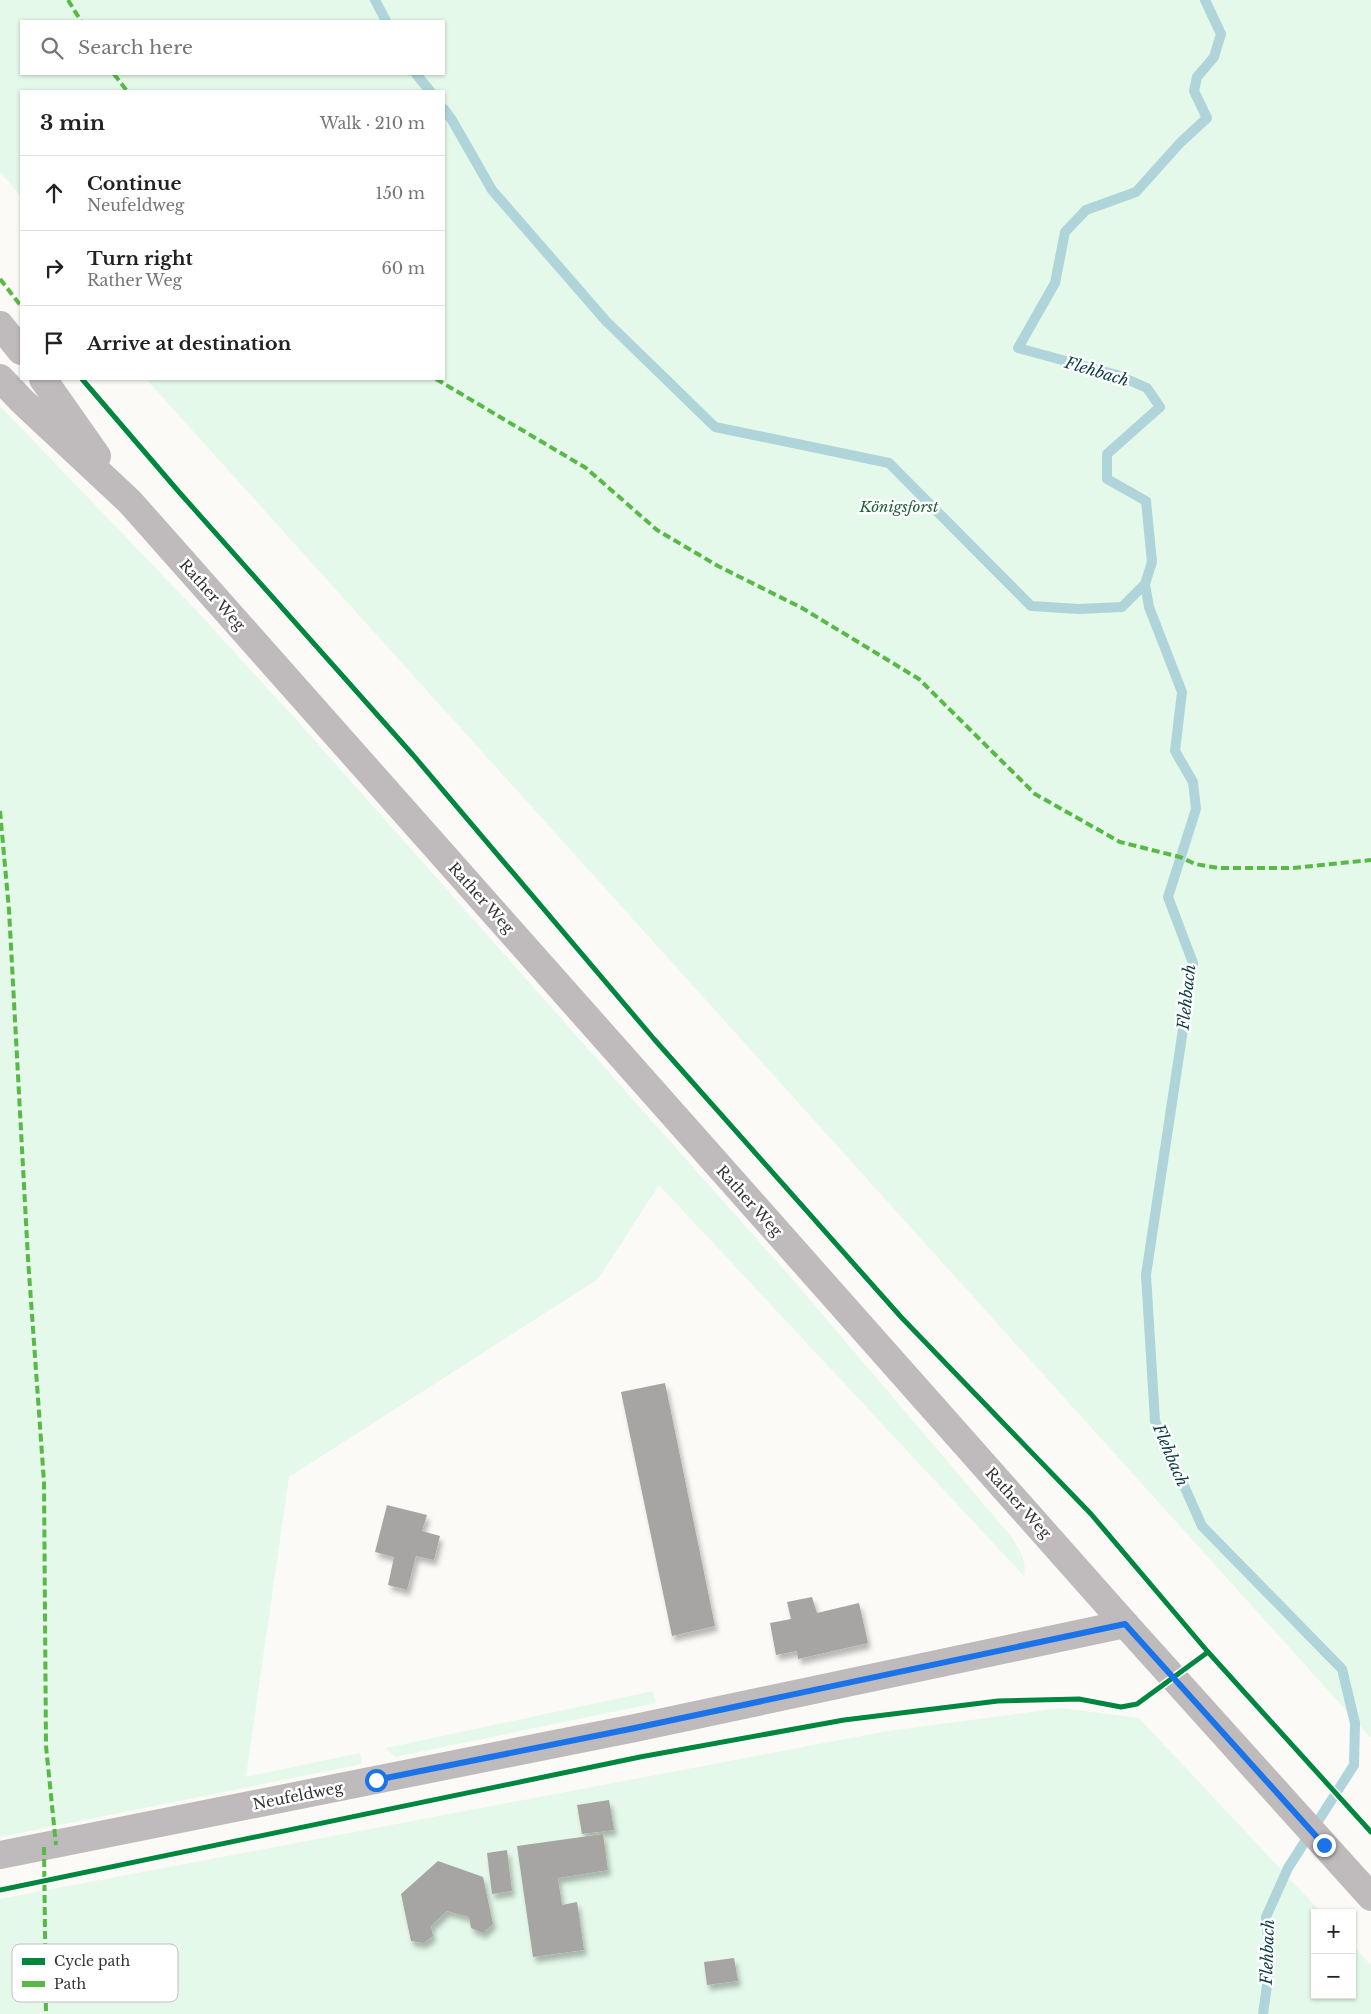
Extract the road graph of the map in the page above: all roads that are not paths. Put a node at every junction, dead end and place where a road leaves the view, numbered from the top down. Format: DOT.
graph roads {
  1 [pos="0,326"];
  2 [pos="20,350"];
  3 [pos="0,378"];
  4 [pos="44,380"];
  5 [pos="130,502"];
  6 [pos="1125,1624"];
  7 [pos="0,1856"];
  8 [pos="1371,1897"];
  1 -- 2 [label="main road"];
  3 -- 5 [label="main road, Rather Weg"];
  4 -- 5 [label="main road, Rather Weg"];
  5 -- 6 [label="main road, Rather Weg"];
  6 -- 7 [label="main road, Neufeldweg"];
  6 -- 8 [label="main road, Rather Weg"];
}
